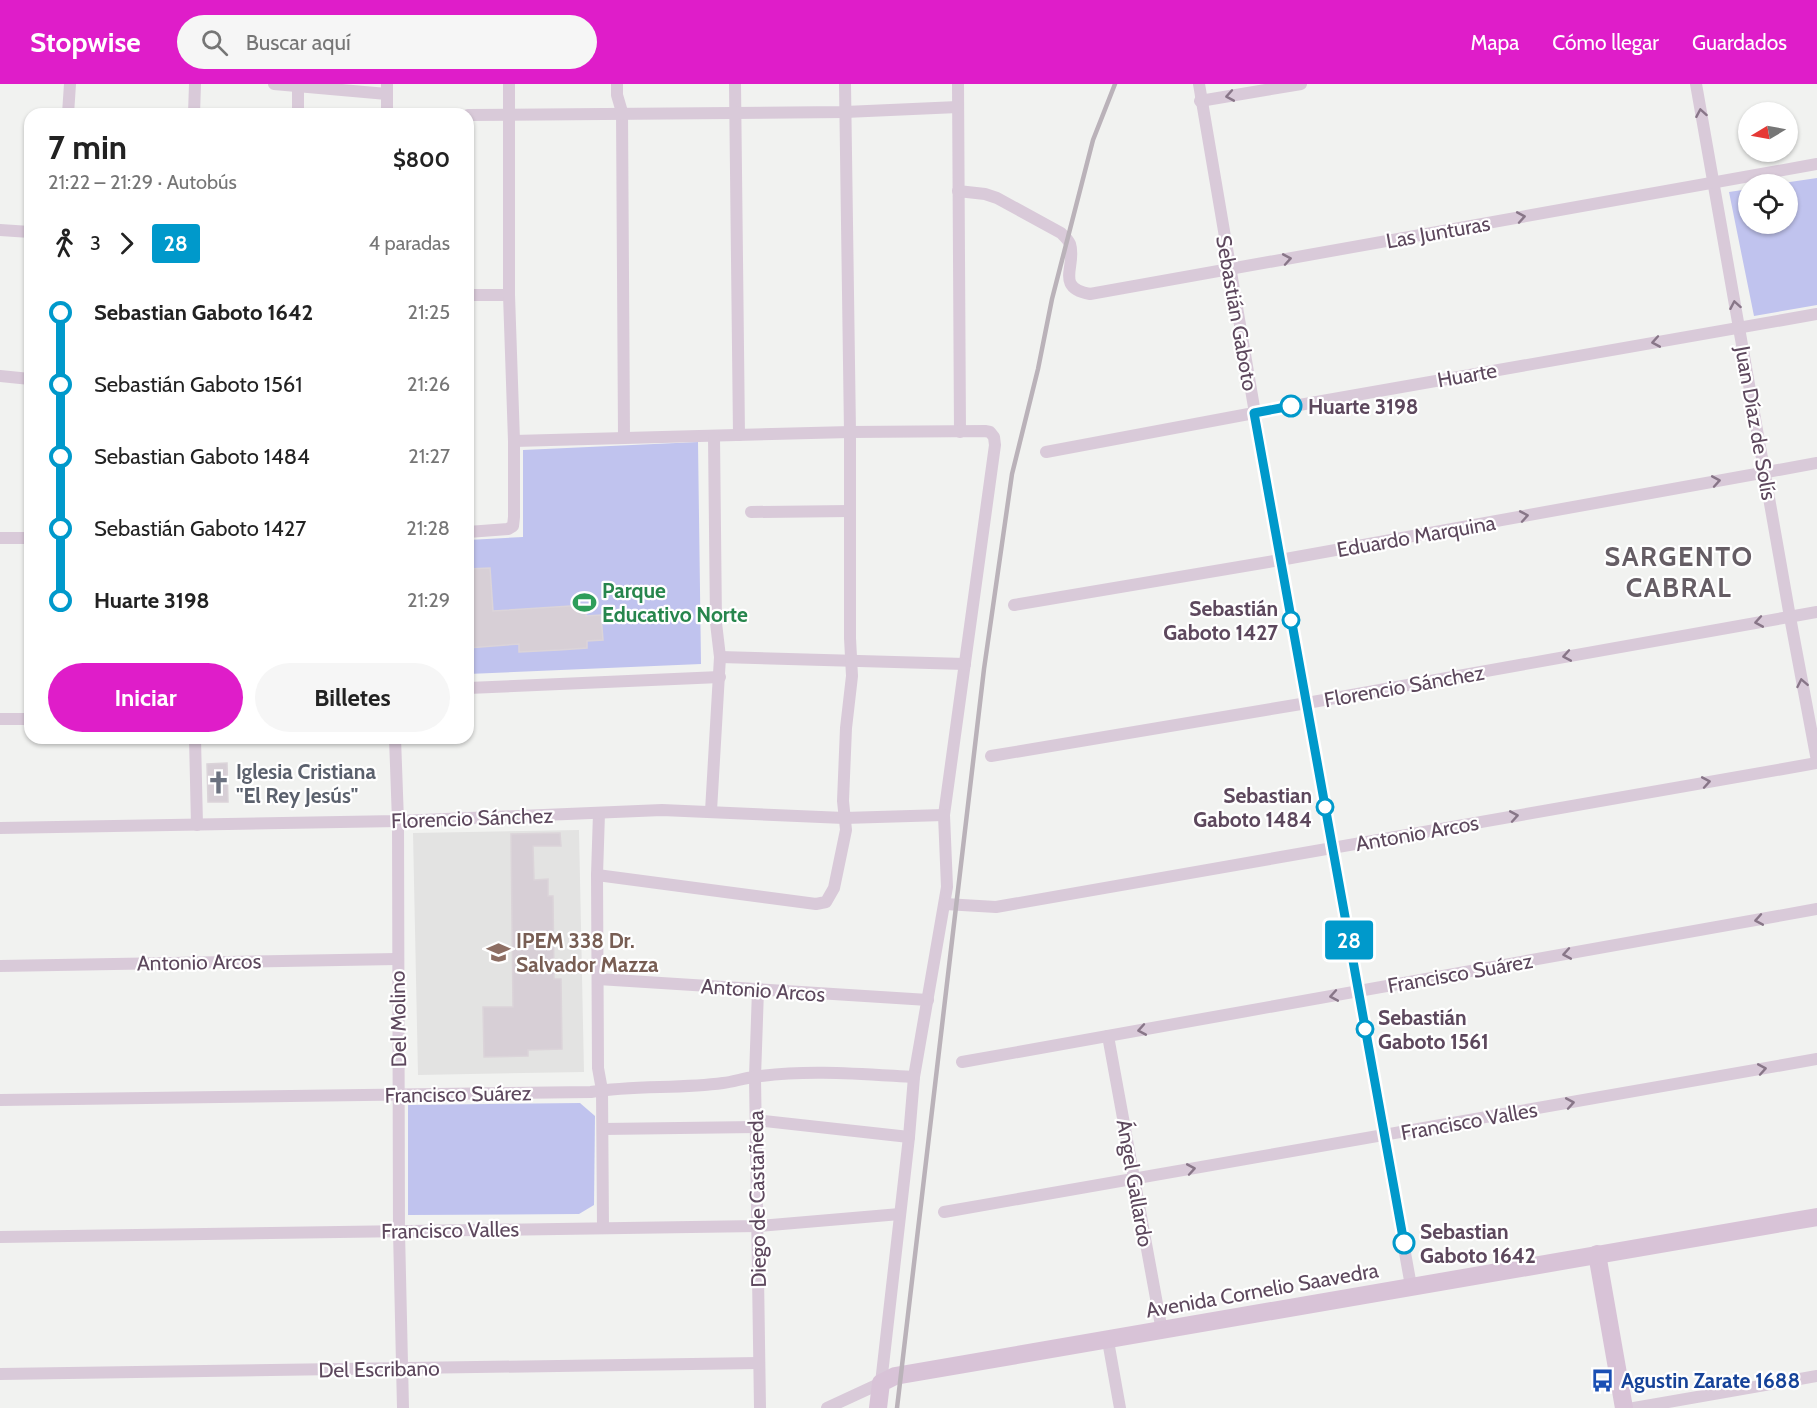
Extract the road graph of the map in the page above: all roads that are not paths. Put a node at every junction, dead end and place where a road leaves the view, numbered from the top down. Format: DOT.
graph roads {
  1 [pos="70,84"];
  2 [pos="195,84"];
  3 [pos="274,84"];
  4 [pos="509,84"];
  5 [pos="617,84"];
  6 [pos="735,84"];
  7 [pos="845,84"];
  8 [pos="958,84"];
  9 [pos="1199,84"];
  10 [pos="1301,84"];
  11 [pos="1696,84"];
  12 [pos="298,85"];
  13 [pos="387,89"];
  14 [pos="1200,101"];
  15 [pos="958,107"];
  16 [pos="68,108"];
  17 [pos="194,108"];
  18 [pos="298,108"];
  19 [pos="387,108"];
  20 [pos="622,112"];
  21 [pos="736,112"];
  22 [pos="845,112"];
  23 [pos="510,114"];
  24 [pos="474,115"];
  25 [pos="1817,164"];
  26 [pos="1713,183"];
  27 [pos="958,191"];
  28 [pos="0,230"];
  29 [pos="24,232"];
  30 [pos="1230,269"];
  31 [pos="474,295"];
  32 [pos="509,295"];
  33 [pos="1817,314"];
  34 [pos="1739,327"];
  35 [pos="0,376"];
  36 [pos="24,378"];
  37 [pos="1254,413"];
  38 [pos="850,432"];
  39 [pos="960,432"];
  40 [pos="739,435"];
  41 [pos="714,436"];
  42 [pos="624,437"];
  43 [pos="514,441"];
  44 [pos="1046,452"];
  45 [pos="1817,463"];
  46 [pos="1765,472"];
  47 [pos="850,511"];
  48 [pos="751,512"];
  49 [pos="474,532"];
  50 [pos="0,538"];
  51 [pos="24,538"];
  52 [pos="1280,560"];
  53 [pos="1014,605"];
  54 [pos="1817,612"];
  55 [pos="1790,617"];
  56 [pos="720,657"];
  57 [pos="853,660"];
  58 [pos="965,664"];
  59 [pos="720,677"];
  60 [pos="474,688"];
  61 [pos="1307,703"];
  62 [pos="0,719"];
  63 [pos="24,719"];
  64 [pos="195,744"];
  65 [pos="394,744"];
  66 [pos="991,756"];
  67 [pos="1817,762"];
  68 [pos="711,811"];
  69 [pos="599,813"];
  70 [pos="944,815"];
  71 [pos="844,818"];
  72 [pos="398,821"];
  73 [pos="197,825"];
  74 [pos="0,828"];
  75 [pos="1332,847"];
  76 [pos="597,874"];
  77 [pos="945,904"];
  78 [pos="1817,909"];
  79 [pos="397,959"];
  80 [pos="0,966"];
  81 [pos="598,979"];
  82 [pos="758,990"];
  83 [pos="1358,991"];
  84 [pos="928,1000"];
  85 [pos="1108,1036"];
  86 [pos="1817,1059"];
  87 [pos="962,1062"];
  88 [pos="755,1077"];
  89 [pos="914,1077"];
  90 [pos="602,1090"];
  91 [pos="400,1095"];
  92 [pos="0,1100"];
  93 [pos="756,1124"];
  94 [pos="603,1129"];
  95 [pos="1384,1136"];
  96 [pos="909,1137"];
  97 [pos="1134,1179"];
  98 [pos="944,1212"];
  99 [pos="900,1214"];
  100 [pos="1817,1217"];
  101 [pos="758,1226"];
  102 [pos="603,1228"];
  103 [pos="399,1231"];
  104 [pos="0,1237"];
  105 [pos="1597,1254"];
  106 [pos="1411,1286"];
  107 [pos="1162,1330"];
  108 [pos="1108,1341"];
  109 [pos="759,1363"];
  110 [pos="402,1368"];
  111 [pos="0,1374"];
  112 [pos="1817,1376"];
  113 [pos="881,1383"];
  114 [pos="403,1408"];
  115 [pos="760,1408"];
  116 [pos="827,1408"];
  117 [pos="878,1408"];
  118 [pos="1120,1408"];
  119 [pos="1624,1408"];
  120 [pos="1634,1408"];
  1 -- 16 [label="street"];
  2 -- 17 [label="street"];
  3 -- 12 [label="street"];
  4 -- 23 [label="street"];
  5 -- 20 [label="street"];
  6 -- 21 [label="street"];
  7 -- 22 [label="street"];
  8 -- 15 [label="street"];
  9 -- 14 [label="street, Sebastián Gaboto"];
  10 -- 14 [label="street, one-way"];
  26 -- 11 [label="street, Juan Díaz de Solís, one-way"];
  12 -- 13 [label="street"];
  12 -- 18 [label="street"];
  13 -- 19 [label="street"];
  14 -- 30 [label="street, Sebastián Gaboto"];
  15 -- 22 [label="street"];
  15 -- 27 [label="street"];
  20 -- 21 [label="street"];
  20 -- 23 [label="street"];
  20 -- 42 [label="street"];
  21 -- 22 [label="street"];
  21 -- 40 [label="street"];
  22 -- 38 [label="street"];
  23 -- 24 [label="street"];
  23 -- 32 [label="street"];
  25 -- 26 [label="street, Las Junturas"];
  30 -- 26 [label="street, Las Junturas, one-way"];
  34 -- 26 [label="street, Juan Díaz de Solís, one-way"];
  27 -- 30 [label="street, Las Junturas"];
  27 -- 39 [label="street"];
  28 -- 29 [label="street"];
  30 -- 37 [label="street, Sebastián Gaboto"];
  31 -- 32 [label="street"];
  32 -- 43 [label="street"];
  33 -- 34 [label="street, Huarte"];
  34 -- 37 [label="street, Huarte, one-way"];
  34 -- 46 [label="street, Juan Díaz de Solís"];
  35 -- 36 [label="street"];
  37 -- 44 [label="street, Huarte"];
  37 -- 52 [label="street, Sebastián Gaboto"];
  38 -- 39 [label="street"];
  38 -- 40 [label="street"];
  38 -- 47 [label="street"];
  39 -- 58 [label="street"];
  40 -- 41 [label="street"];
  41 -- 42 [label="street"];
  41 -- 56 [label="street"];
  42 -- 43 [label="street"];
  43 -- 49 [label="street"];
  45 -- 46 [label="street, Eduardo Marquina"];
  52 -- 46 [label="street, Eduardo Marquina, one-way"];
  46 -- 55 [label="street, Juan Díaz de Solís"];
  47 -- 48 [label="street"];
  47 -- 57 [label="street"];
  50 -- 51 [label="street"];
  52 -- 53 [label="street, Eduardo Marquina"];
  52 -- 61 [label="street, Sebastián Gaboto"];
  54 -- 55 [label="street, Florencio Sánchez"];
  55 -- 61 [label="street, Florencio Sánchez, one-way"];
  67 -- 55 [label="street, Juan Díaz de Solís, one-way"];
  56 -- 57 [label="street"];
  56 -- 59 [label="street"];
  57 -- 58 [label="street"];
  57 -- 71 [label="street"];
  58 -- 70 [label="street"];
  59 -- 60 [label="street"];
  59 -- 68 [label="street"];
  61 -- 66 [label="street, Florencio Sánchez"];
  61 -- 75 [label="street, Sebastián Gaboto"];
  62 -- 63 [label="street"];
  64 -- 73 [label="street"];
  65 -- 72 [label="street, Del Molino"];
  75 -- 67 [label="street, Antonio Arcos, one-way"];
  68 -- 69 [label="street, Florencio Sánchez"];
  68 -- 71 [label="street, Florencio Sánchez"];
  69 -- 72 [label="street, Florencio Sánchez"];
  69 -- 76 [label="street"];
  70 -- 71 [label="street, Florencio Sánchez"];
  70 -- 77 [label="street"];
  71 -- 76 [label="street"];
  72 -- 73 [label="street, Florencio Sánchez"];
  72 -- 79 [label="street, Del Molino"];
  73 -- 74 [label="street, Florencio Sánchez"];
  75 -- 77 [label="street, Antonio Arcos"];
  75 -- 83 [label="street, Sebastián Gaboto"];
  76 -- 81 [label="street"];
  77 -- 84 [label="street"];
  78 -- 83 [label="street, Francisco Suárez, one-way"];
  79 -- 80 [label="street, Antonio Arcos"];
  79 -- 91 [label="street, Del Molino"];
  81 -- 82 [label="street, Antonio Arcos"];
  81 -- 90 [label="street"];
  82 -- 84 [label="street, Antonio Arcos"];
  82 -- 88 [label="street, Diego de Castañeda"];
  83 -- 85 [label="street, Francisco Suárez, one-way"];
  83 -- 95 [label="street, Sebastián Gaboto"];
  84 -- 89 [label="street"];
  85 -- 87 [label="street, Francisco Suárez"];
  85 -- 97 [label="street, Ángel Gallardo"];
  95 -- 86 [label="street, Francisco Valles, one-way"];
  88 -- 89 [label="street, Francisco Suárez"];
  88 -- 90 [label="street, Francisco Suárez"];
  88 -- 93 [label="street, Diego de Castañeda"];
  89 -- 96 [label="street"];
  90 -- 91 [label="street, Francisco Suárez"];
  90 -- 94 [label="street"];
  91 -- 92 [label="street, Francisco Suárez"];
  91 -- 103 [label="street, Del Molino"];
  93 -- 94 [label="street"];
  93 -- 96 [label="street"];
  93 -- 101 [label="street, Diego de Castañeda"];
  94 -- 102 [label="street"];
  97 -- 95 [label="street, Francisco Valles, one-way"];
  95 -- 106 [label="street, Sebastián Gaboto"];
  96 -- 99 [label="street"];
  97 -- 98 [label="street, Francisco Valles"];
  97 -- 107 [label="street, Ángel Gallardo"];
  99 -- 101 [label="street, Francisco Valles"];
  99 -- 113 [label="street"];
  100 -- 105 [label="main road, Avenida Cornelio Saavedra"];
  101 -- 102 [label="street, Francisco Valles"];
  101 -- 109 [label="street, Diego de Castañeda"];
  102 -- 103 [label="street, Francisco Valles"];
  103 -- 104 [label="street, Francisco Valles"];
  103 -- 110 [label="street, Del Molino"];
  105 -- 106 [label="main road, Avenida Cornelio Saavedra"];
  105 -- 119 [label="main road"];
  106 -- 107 [label="main road, Avenida Cornelio Saavedra"];
  107 -- 108 [label="main road, Avenida Cornelio Saavedra"];
  108 -- 113 [label="main road, Avenida Cornelio Saavedra"];
  108 -- 118 [label="street"];
  109 -- 110 [label="street, Del Escribano"];
  109 -- 115 [label="street, Diego de Castañeda"];
  110 -- 111 [label="street, Del Escribano"];
  110 -- 114 [label="street, Del Molino"];
  112 -- 120 [label="street"];
  113 -- 116 [label="street, Avenida Cornelio Saavedra"];
  113 -- 117 [label="main road"];
}
